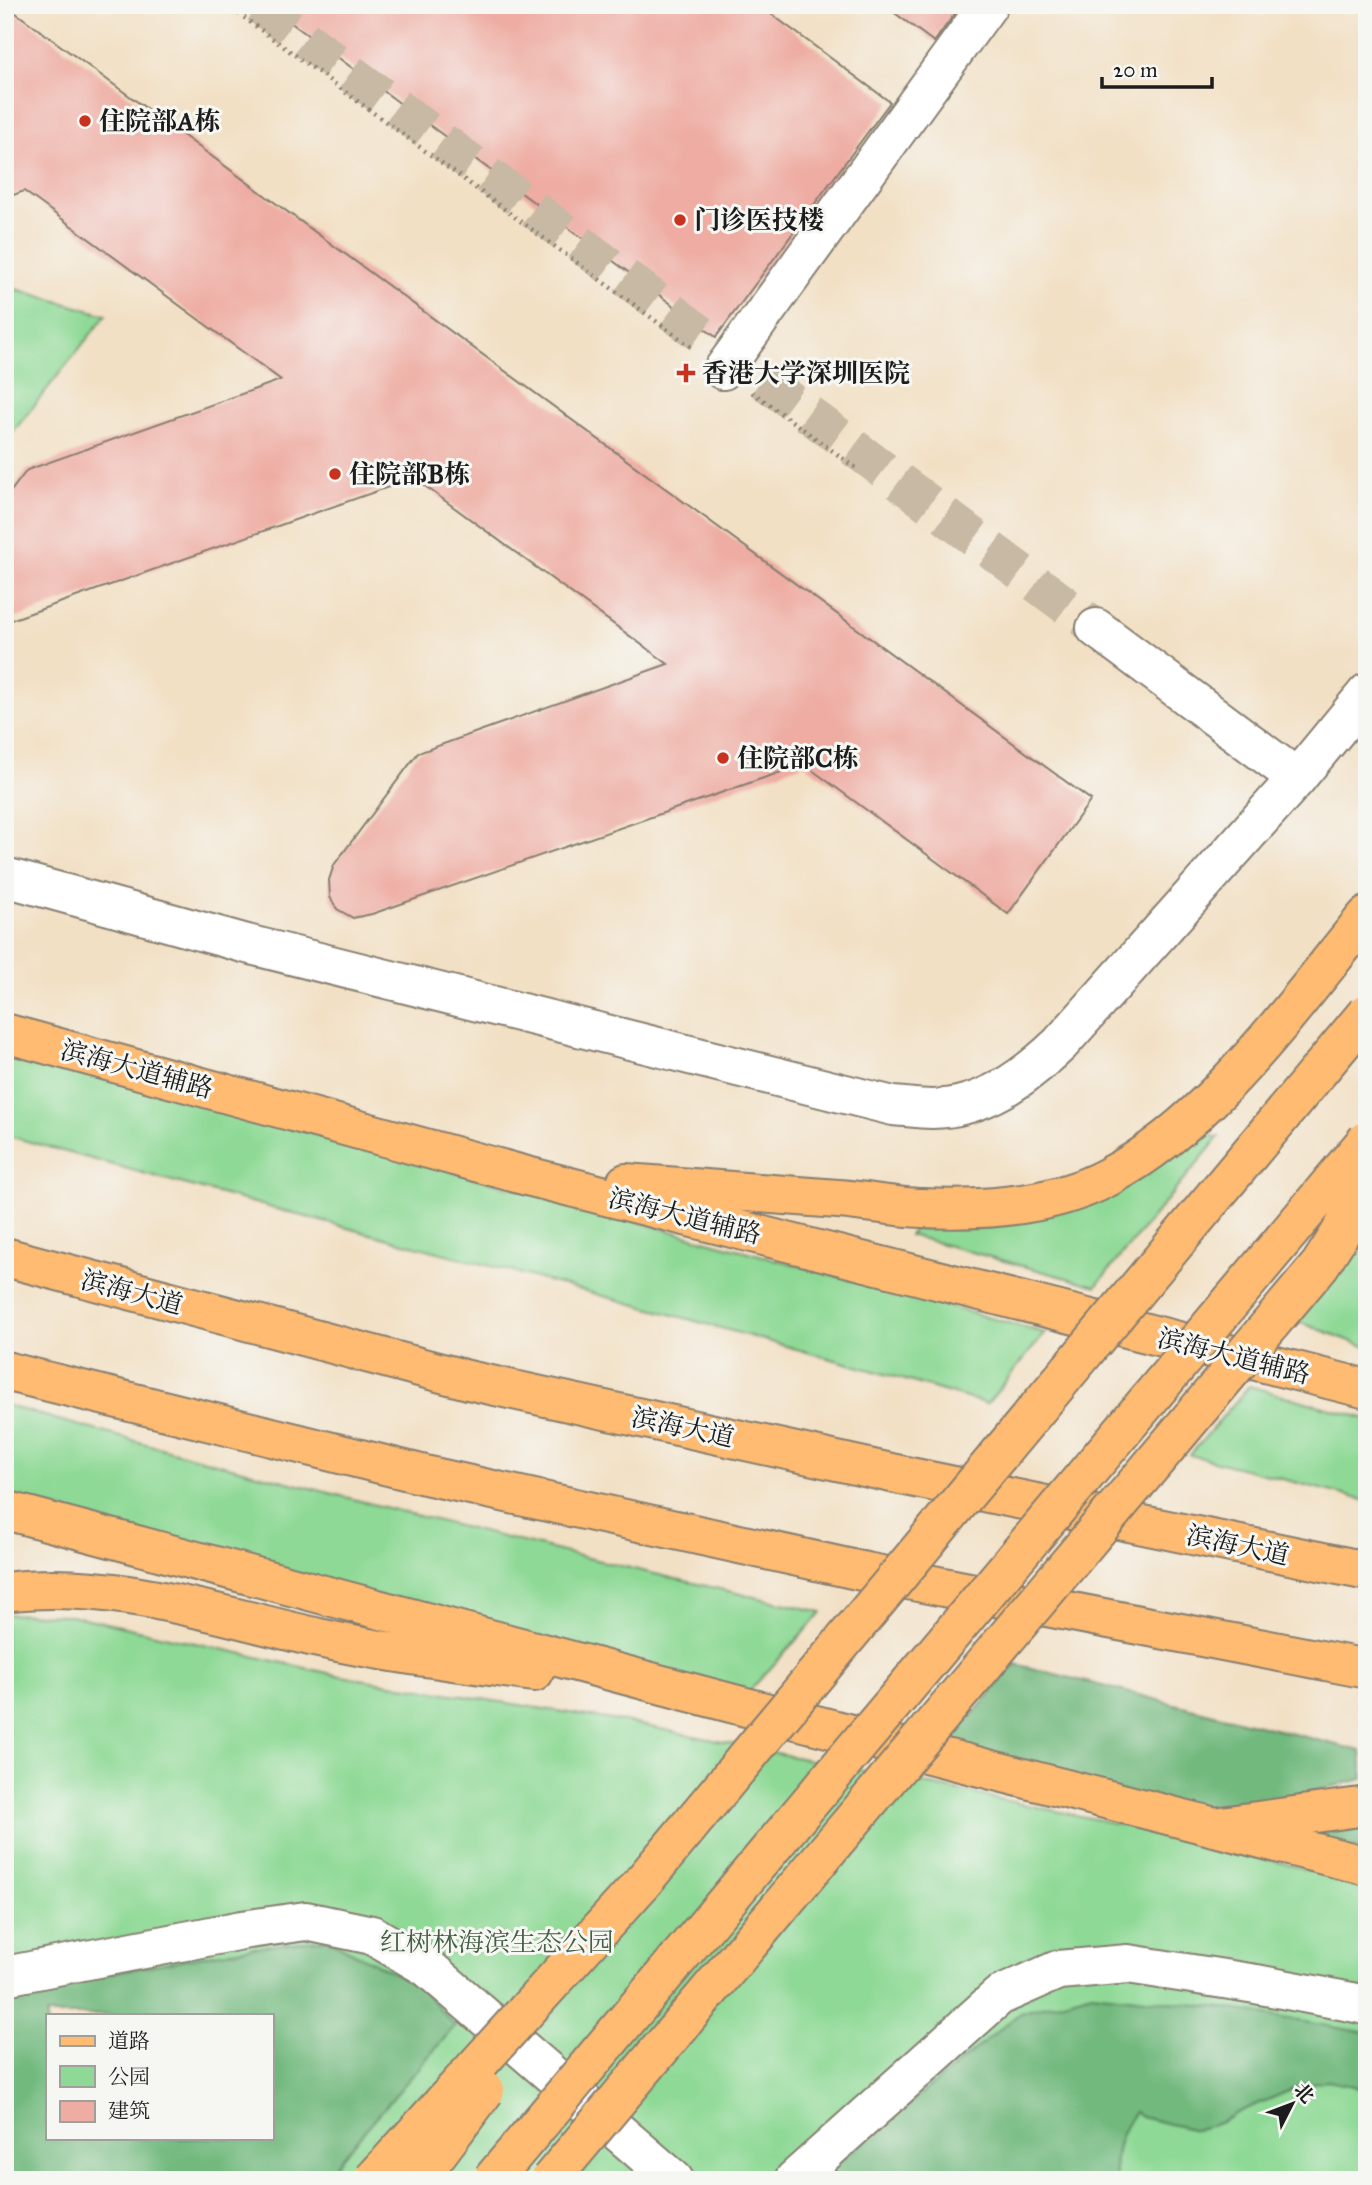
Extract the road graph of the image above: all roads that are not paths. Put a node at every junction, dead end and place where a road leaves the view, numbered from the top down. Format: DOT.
graph roads {
  1 [pos="988,5"];
  2 [pos="723,370"];
  3 [pos="1096,628"];
  4 [pos="1367,693"];
  5 [pos="1297,778"];
  6 [pos="5,877"];
  7 [pos="1367,916"];
  8 [pos="1367,1013"];
  9 [pos="5,1033"];
  10 [pos="1367,1140"];
  11 [pos="527,1176"];
  12 [pos="1367,1180"];
  13 [pos="5,1256"];
  14 [pos="5,1371"];
  15 [pos="1367,1389"];
  16 [pos="5,1510"];
  17 [pos="1367,1572"];
  18 [pos="5,1592"];
  19 [pos="1367,1669"];
  20 [pos="738,1705"];
  21 [pos="1367,1806"];
  22 [pos="1214,1827"];
  23 [pos="1367,1866"];
  24 [pos="641,1884"];
  25 [pos="5,1976"];
  26 [pos="1367,2005"];
  27 [pos="419,2177"];
  28 [pos="373,2180"];
  29 [pos="492,2180"];
  30 [pos="550,2180"];
  31 [pos="674,2180"];
  32 [pos="794,2180"];
  1 -- 2 [label="street"];
  3 -- 5 [label="street"];
  4 -- 5 [label="street"];
  5 -- 6 [label="street"];
  7 -- 11 [label="main road"];
  8 -- 24 [label="main road, bridge"];
  9 -- 11 [label="main road, 滨海大道辅路"];
  10 -- 29 [label="main road, bridge"];
  11 -- 15 [label="main road, 滨海大道辅路"];
  12 -- 30 [label="main road, bridge"];
  13 -- 17 [label="main road, 滨海大道"];
  14 -- 19 [label="main road"];
  16 -- 20 [label="main road"];
  18 -- 20 [label="main road"];
  20 -- 22 [label="main road"];
  21 -- 22 [label="main road"];
  22 -- 23 [label="main road"];
  24 -- 27 [label="main road, bridge"];
  24 -- 28 [label="main road, bridge"];
  25 -- 31 [label="street"];
  26 -- 32 [label="street"];
}
